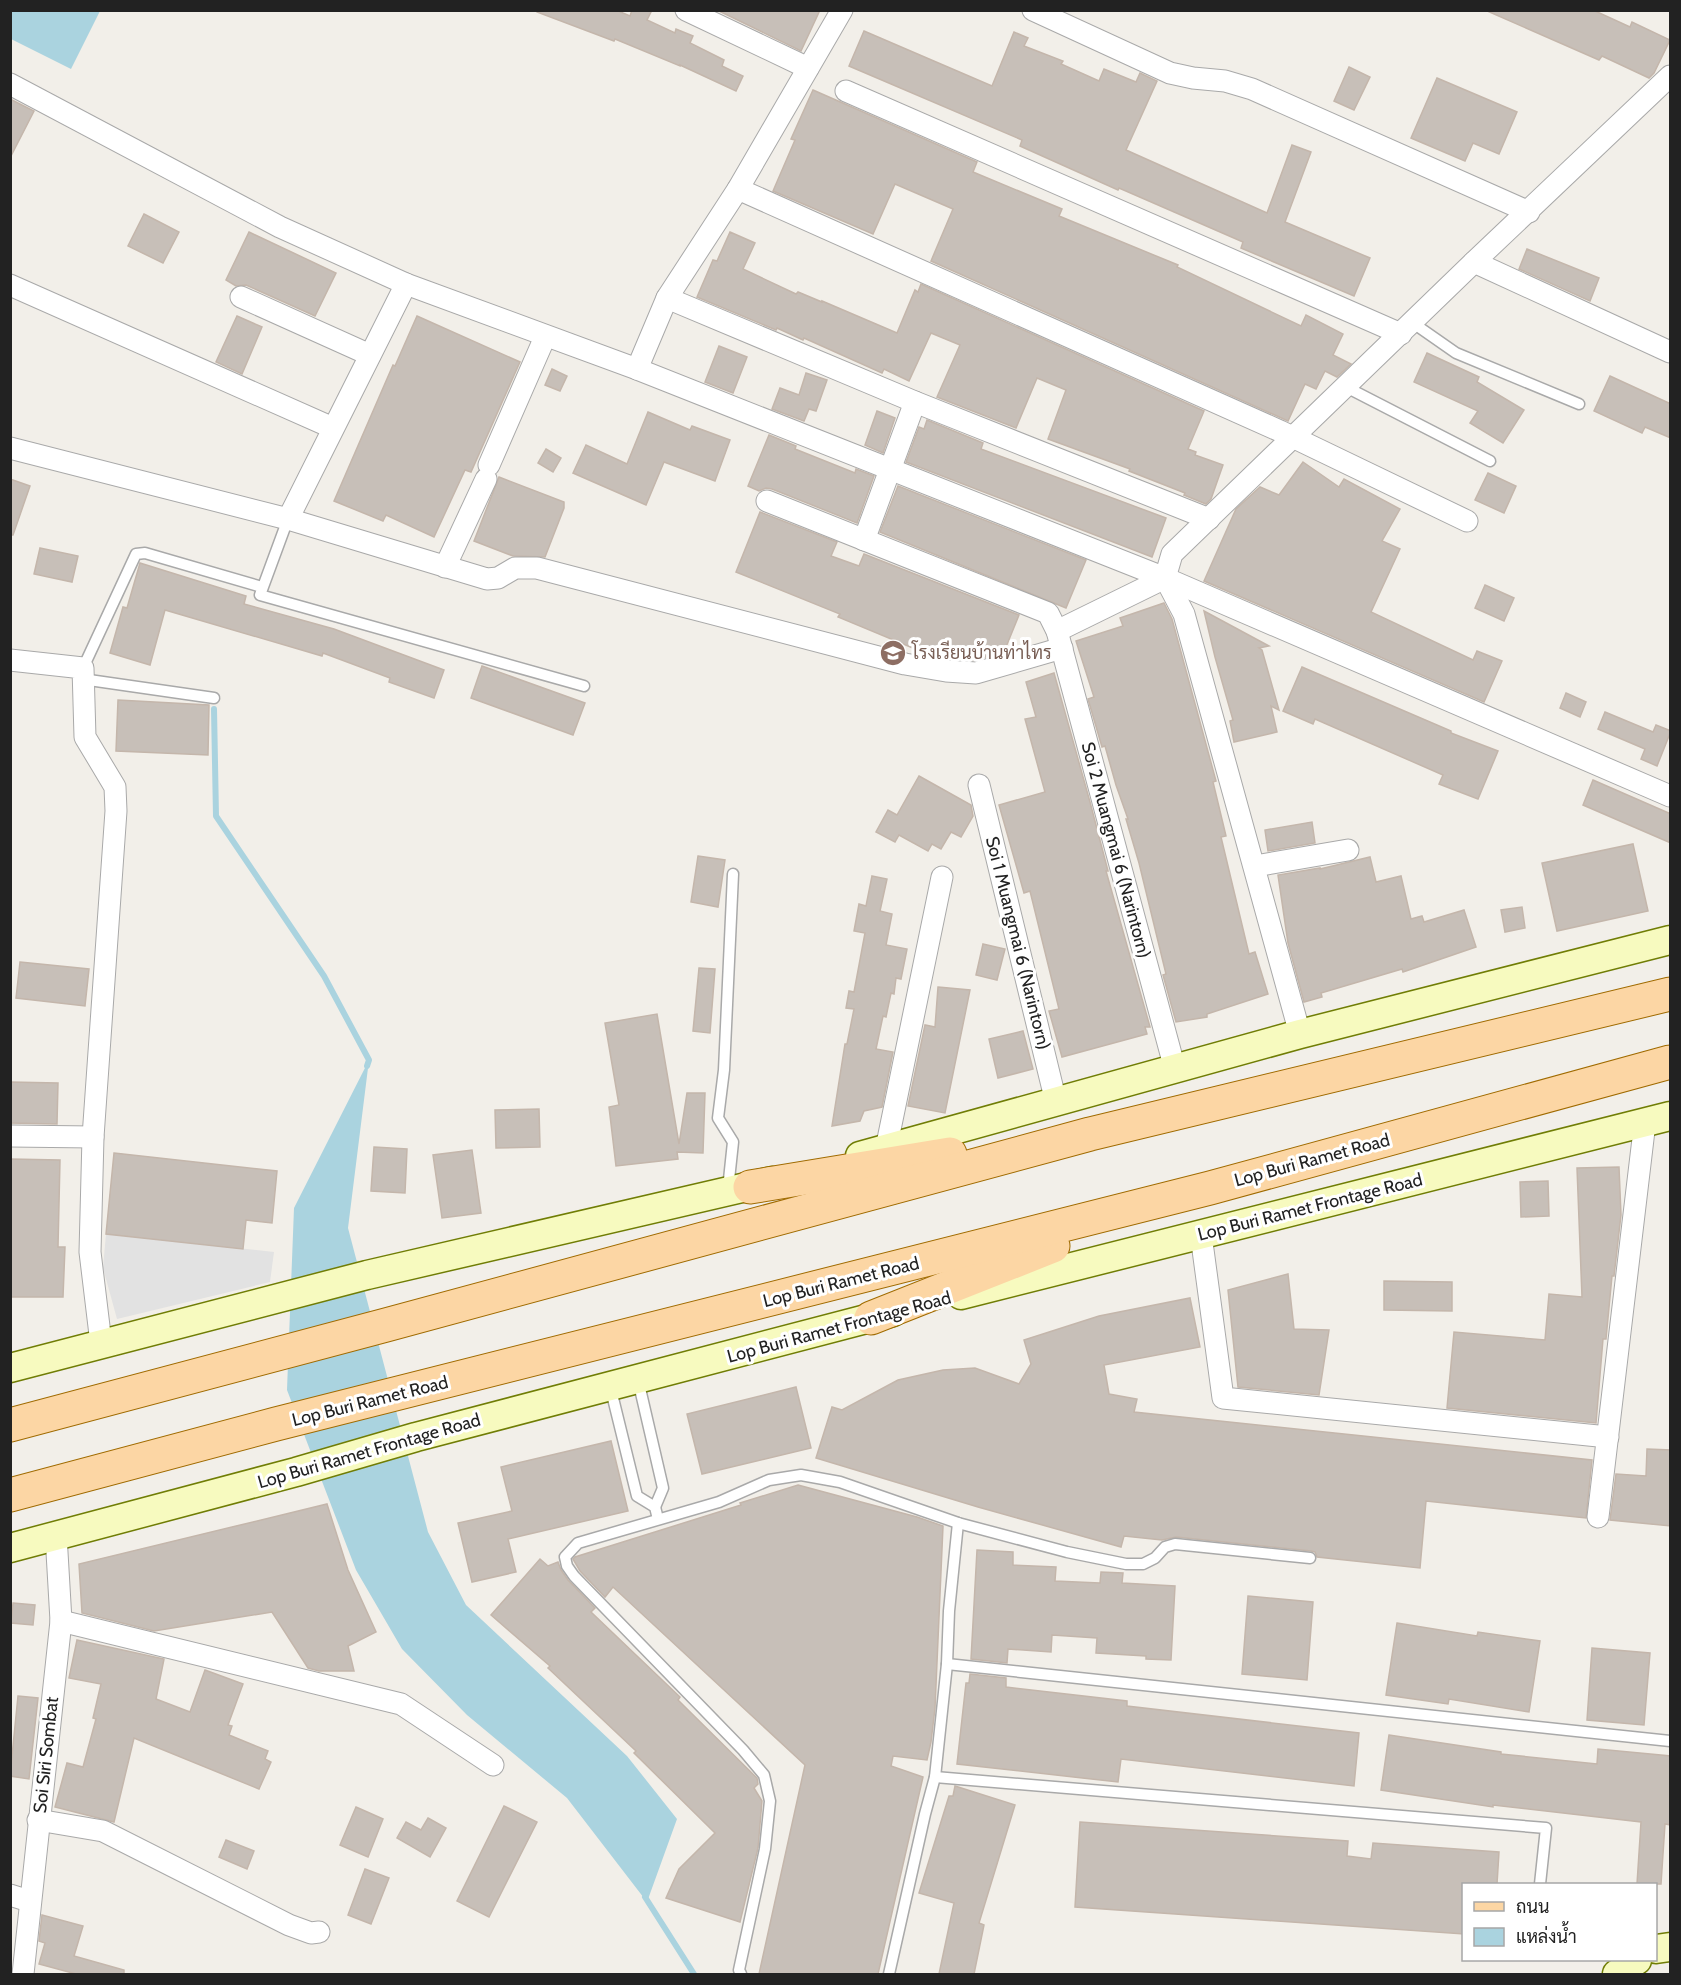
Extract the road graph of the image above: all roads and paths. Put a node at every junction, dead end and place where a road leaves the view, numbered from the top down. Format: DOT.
graph roads {
  1 [pos="686,10"];
  2 [pos="842,10"];
  3 [pos="1033,10"];
  4 [pos="808,68"];
  5 [pos="1671,76"];
  6 [pos="10,84"];
  7 [pos="846,91"];
  8 [pos="738,189"];
  9 [pos="1529,212"];
  10 [pos="1474,262"];
  11 [pos="406,284"];
  12 [pos="10,285"];
  13 [pos="242,297"];
  14 [pos="667,298"];
  15 [pos="1407,329"];
  16 [pos="545,337"];
  17 [pos="1671,352"];
  18 [pos="370,355"];
  19 [pos="637,369"];
  20 [pos="1346,387"];
  21 [pos="915,402"];
  22 [pos="1579,404"];
  23 [pos="333,428"];
  24 [pos="1293,438"];
  25 [pos="10,448"];
  26 [pos="1490,461"];
  27 [pos="891,469"];
  28 [pos="767,501"];
  29 [pos="288,519"];
  30 [pos="1209,519"];
  31 [pos="1467,522"];
  32 [pos="864,540"];
  33 [pos="445,567"];
  34 [pos="1165,578"];
  35 [pos="262,587"];
  36 [pos="1059,640"];
  37 [pos="10,660"];
  38 [pos="82,674"];
  39 [pos="584,686"];
  40 [pos="214,698"];
  41 [pos="980,785"];
  42 [pos="1671,796"];
  43 [pos="1348,850"];
  44 [pos="1254,866"];
  45 [pos="733,874"];
  46 [pos="942,877"];
  47 [pos="1671,940"];
  48 [pos="1670,995"];
  49 [pos="1300,1034"];
  50 [pos="1671,1062"];
  51 [pos="1174,1069"];
  52 [pos="1056,1102"];
  53 [pos="1658,1119"];
  54 [pos="1089,1134"];
  55 [pos="10,1136"];
  56 [pos="93,1137"];
  57 [pos="886,1149"];
  58 [pos="1210,1188"];
  59 [pos="739,1190"];
  60 [pos="1201,1235"];
  61 [pos="871,1318"];
  62 [pos="100,1343"];
  63 [pos="10,1368"];
  64 [pos="638,1379"];
  65 [pos="610,1386"];
  66 [pos="10,1425"];
  67 [pos="1608,1437"];
  68 [pos="10,1495"];
  69 [pos="655,1507"];
  70 [pos="1598,1517"];
  71 [pos="658,1519"];
  72 [pos="958,1523"];
  73 [pos="56,1535"];
  74 [pos="10,1548"];
  75 [pos="1310,1558"];
  76 [pos="61,1621"];
  77 [pos="947,1664"];
  78 [pos="1671,1741"];
  79 [pos="493,1765"];
  80 [pos="935,1777"];
  81 [pos="38,1820"];
  82 [pos="1540,1883"];
  83 [pos="20,1898"];
  84 [pos="320,1932"];
  85 [pos="1634,1961"];
  86 [pos="23,1974"];
  87 [pos="741,1974"];
  88 [pos="889,1974"];
  89 [pos="1617,1974"];
  1 -- 4 [label="street"];
  2 -- 4 [label="street"];
  3 -- 9 [label="street"];
  4 -- 8 [label="street"];
  5 -- 9 [label="street"];
  6 -- 11 [label="street"];
  7 -- 15 [label="street"];
  8 -- 14 [label="street"];
  8 -- 24 [label="street"];
  9 -- 10 [label="street"];
  10 -- 15 [label="street"];
  10 -- 17 [label="street"];
  11 -- 16 [label="street"];
  11 -- 18 [label="street"];
  12 -- 23 [label="street"];
  13 -- 18 [label="street"];
  14 -- 19 [label="street"];
  14 -- 21 [label="street"];
  15 -- 20 [label="street"];
  15 -- 22 [label="lane"];
  16 -- 19 [label="street"];
  16 -- 33 [label="street"];
  18 -- 23 [label="street"];
  19 -- 27 [label="street"];
  20 -- 24 [label="street"];
  20 -- 26 [label="lane"];
  21 -- 27 [label="street"];
  21 -- 30 [label="street"];
  23 -- 29 [label="street"];
  24 -- 30 [label="street"];
  24 -- 31 [label="street"];
  25 -- 29 [label="street"];
  27 -- 32 [label="street"];
  27 -- 34 [label="street"];
  28 -- 32 [label="street, Soi 2 Muangmai 6 (Narintorn)"];
  29 -- 33 [label="street"];
  29 -- 35 [label="lane"];
  30 -- 34 [label="street"];
  32 -- 36 [label="street, Soi 2 Muangmai 6 (Narintorn)"];
  33 -- 36 [label="street"];
  34 -- 36 [label="street"];
  34 -- 42 [label="street"];
  34 -- 44 [label="street"];
  35 -- 38 [label="lane"];
  35 -- 39 [label="lane"];
  36 -- 51 [label="street, Soi 2 Muangmai 6 (Narintorn)"];
  37 -- 38 [label="street"];
  38 -- 40 [label="lane"];
  38 -- 56 [label="street"];
  41 -- 52 [label="street, Soi 1 Muangmai 6 (Narintorn)"];
  43 -- 44 [label="street"];
  44 -- 49 [label="street"];
  45 -- 59 [label="lane"];
  46 -- 57 [label="street"];
  47 -- 49 [label="main road"];
  48 -- 54 [label="main road"];
  49 -- 51 [label="main road"];
  50 -- 58 [label="main road, Lop Buri Ramet Road"];
  51 -- 52 [label="main road"];
  52 -- 57 [label="main road"];
  53 -- 60 [label="main road, Lop Buri Ramet Frontage Road"];
  53 -- 67 [label="street"];
  54 -- 59 [label="main road"];
  54 -- 66 [label="main road"];
  55 -- 56 [label="street"];
  56 -- 62 [label="street"];
  57 -- 59 [label="main road"];
  58 -- 61 [label="main road"];
  58 -- 68 [label="main road, Lop Buri Ramet Road"];
  59 -- 62 [label="main road"];
  60 -- 61 [label="main road, Lop Buri Ramet Frontage Road"];
  60 -- 67 [label="street"];
  61 -- 64 [label="main road, Lop Buri Ramet Frontage Road"];
  62 -- 63 [label="main road"];
  64 -- 65 [label="main road, Lop Buri Ramet Frontage Road"];
  64 -- 69 [label="lane"];
  65 -- 69 [label="lane"];
  65 -- 73 [label="main road, Lop Buri Ramet Frontage Road"];
  67 -- 70 [label="street"];
  69 -- 71 [label="lane"];
  71 -- 72 [label="lane"];
  71 -- 87 [label="lane"];
  72 -- 75 [label="lane"];
  72 -- 77 [label="lane"];
  73 -- 74 [label="main road, Lop Buri Ramet Frontage Road"];
  73 -- 76 [label="street, Soi Siri Sombat"];
  76 -- 79 [label="street"];
  76 -- 81 [label="street, Soi Siri Sombat"];
  77 -- 78 [label="lane"];
  77 -- 80 [label="lane"];
  80 -- 82 [label="lane"];
  80 -- 88 [label="lane"];
  81 -- 83 [label="street, Soi Siri Sombat"];
  81 -- 84 [label="street"];
  83 -- 86 [label="street, Soi Siri Sombat"];
  85 -- 89 [label="main road"];
}
